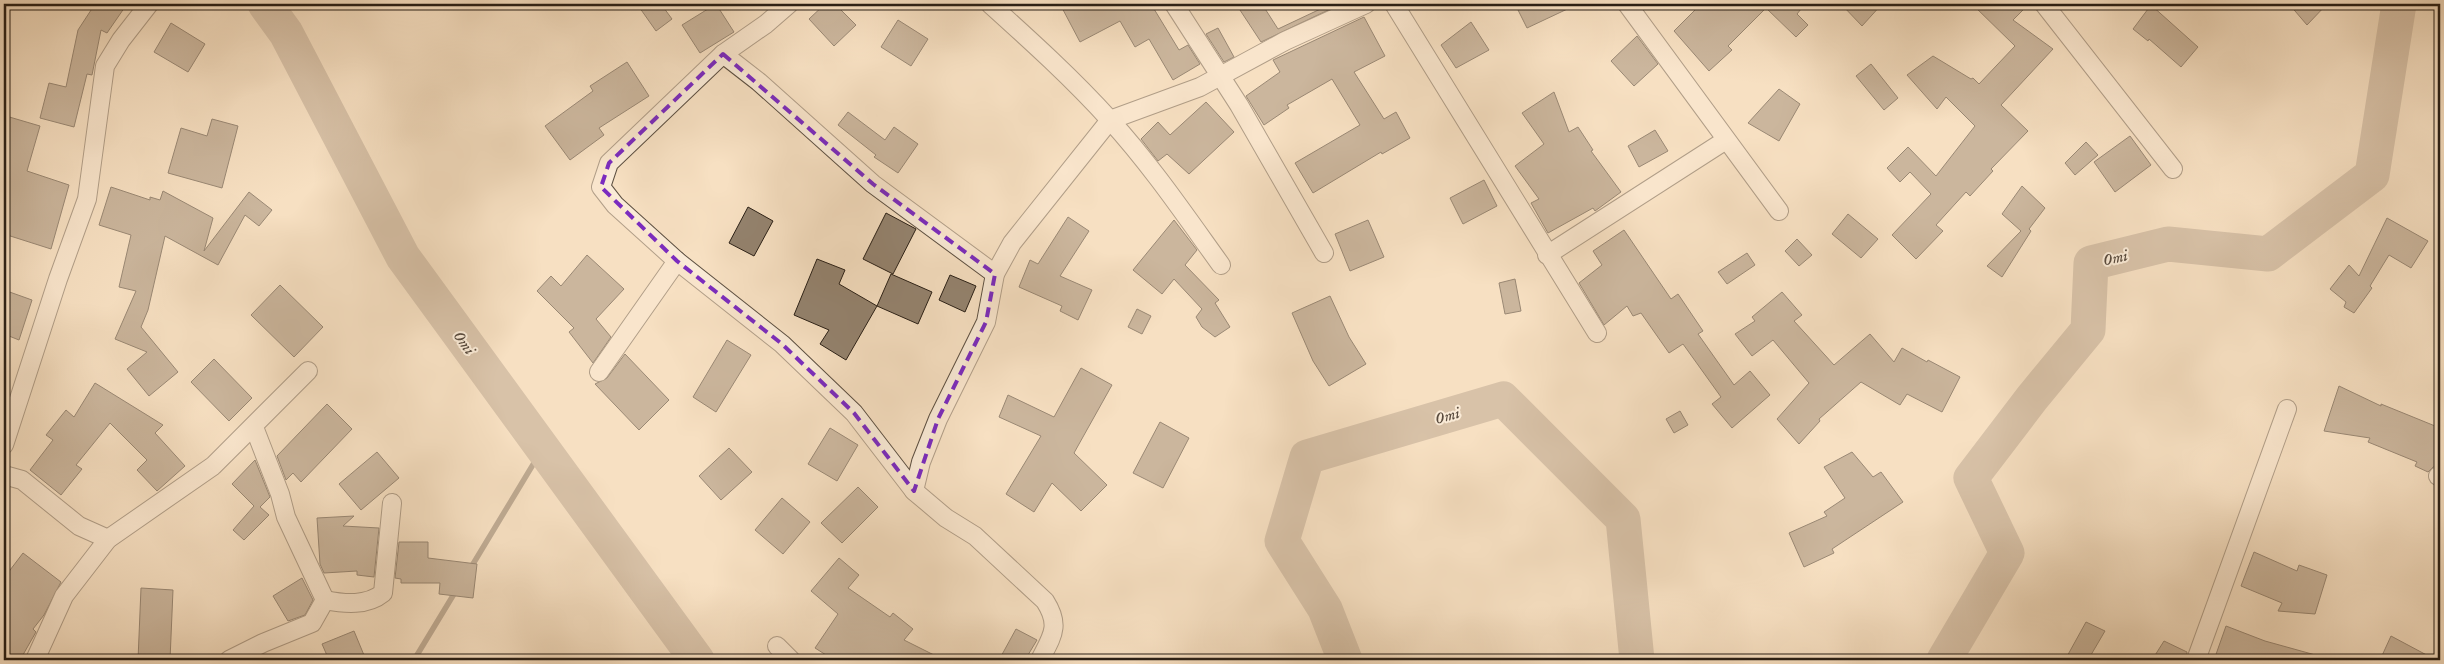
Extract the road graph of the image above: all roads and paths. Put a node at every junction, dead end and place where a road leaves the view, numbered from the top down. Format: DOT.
graph roads {
  1 [pos="149,4"];
  2 [pos="789,4"];
  3 [pos="990,4"];
  4 [pos="1174,4"];
  5 [pos="1366,4"];
  6 [pos="1394,4"];
  7 [pos="2044,4"];
  8 [pos="1635,7"];
  9 [pos="723,54"];
  10 [pos="1221,76"];
  11 [pos="1110,120"];
  12 [pos="1726,140"];
  13 [pos="2173,169"];
  14 [pos="1779,211"];
  15 [pos="1324,253"];
  16 [pos="1547,255"];
  17 [pos="677,260"];
  18 [pos="1221,265"];
  19 [pos="994,274"];
  20 [pos="1596,333"];
  21 [pos="308,371"];
  22 [pos="599,372"];
  23 [pos="2287,409"];
  24 [pos="254,427"];
  25 [pos="4,445"];
  26 [pos="4,475"];
  27 [pos="914,491"];
  28 [pos="392,503"];
  29 [pos="108,539"];
  30 [pos="326,600"];
  31 [pos="777,646"];
  32 [pos="35,660"];
  33 [pos="229,660"];
  34 [pos="792,660"];
  35 [pos="1040,660"];
  36 [pos="2196,660"];
  1 -- 25 [label="street"];
  2 -- 9 [label="street"];
  3 -- 11 [label="street"];
  4 -- 10 [label="street"];
  5 -- 10 [label="street"];
  6 -- 16 [label="street"];
  7 -- 13 [label="street"];
  8 -- 12 [label="street"];
  9 -- 17 [label="street"];
  9 -- 19 [label="street"];
  10 -- 11 [label="street"];
  10 -- 15 [label="street"];
  11 -- 18 [label="street"];
  11 -- 19 [label="street"];
  12 -- 14 [label="street"];
  12 -- 16 [label="street"];
  16 -- 20 [label="street"];
  17 -- 22 [label="street"];
  17 -- 27 [label="street"];
  19 -- 27 [label="street"];
  21 -- 24 [label="street"];
  23 -- 36 [label="street"];
  24 -- 29 [label="street"];
  24 -- 30 [label="street"];
  26 -- 29 [label="street"];
  27 -- 35 [label="street"];
  28 -- 30 [label="street"];
  29 -- 32 [label="street"];
  30 -- 33 [label="street"];
  31 -- 34 [label="street"];
}
